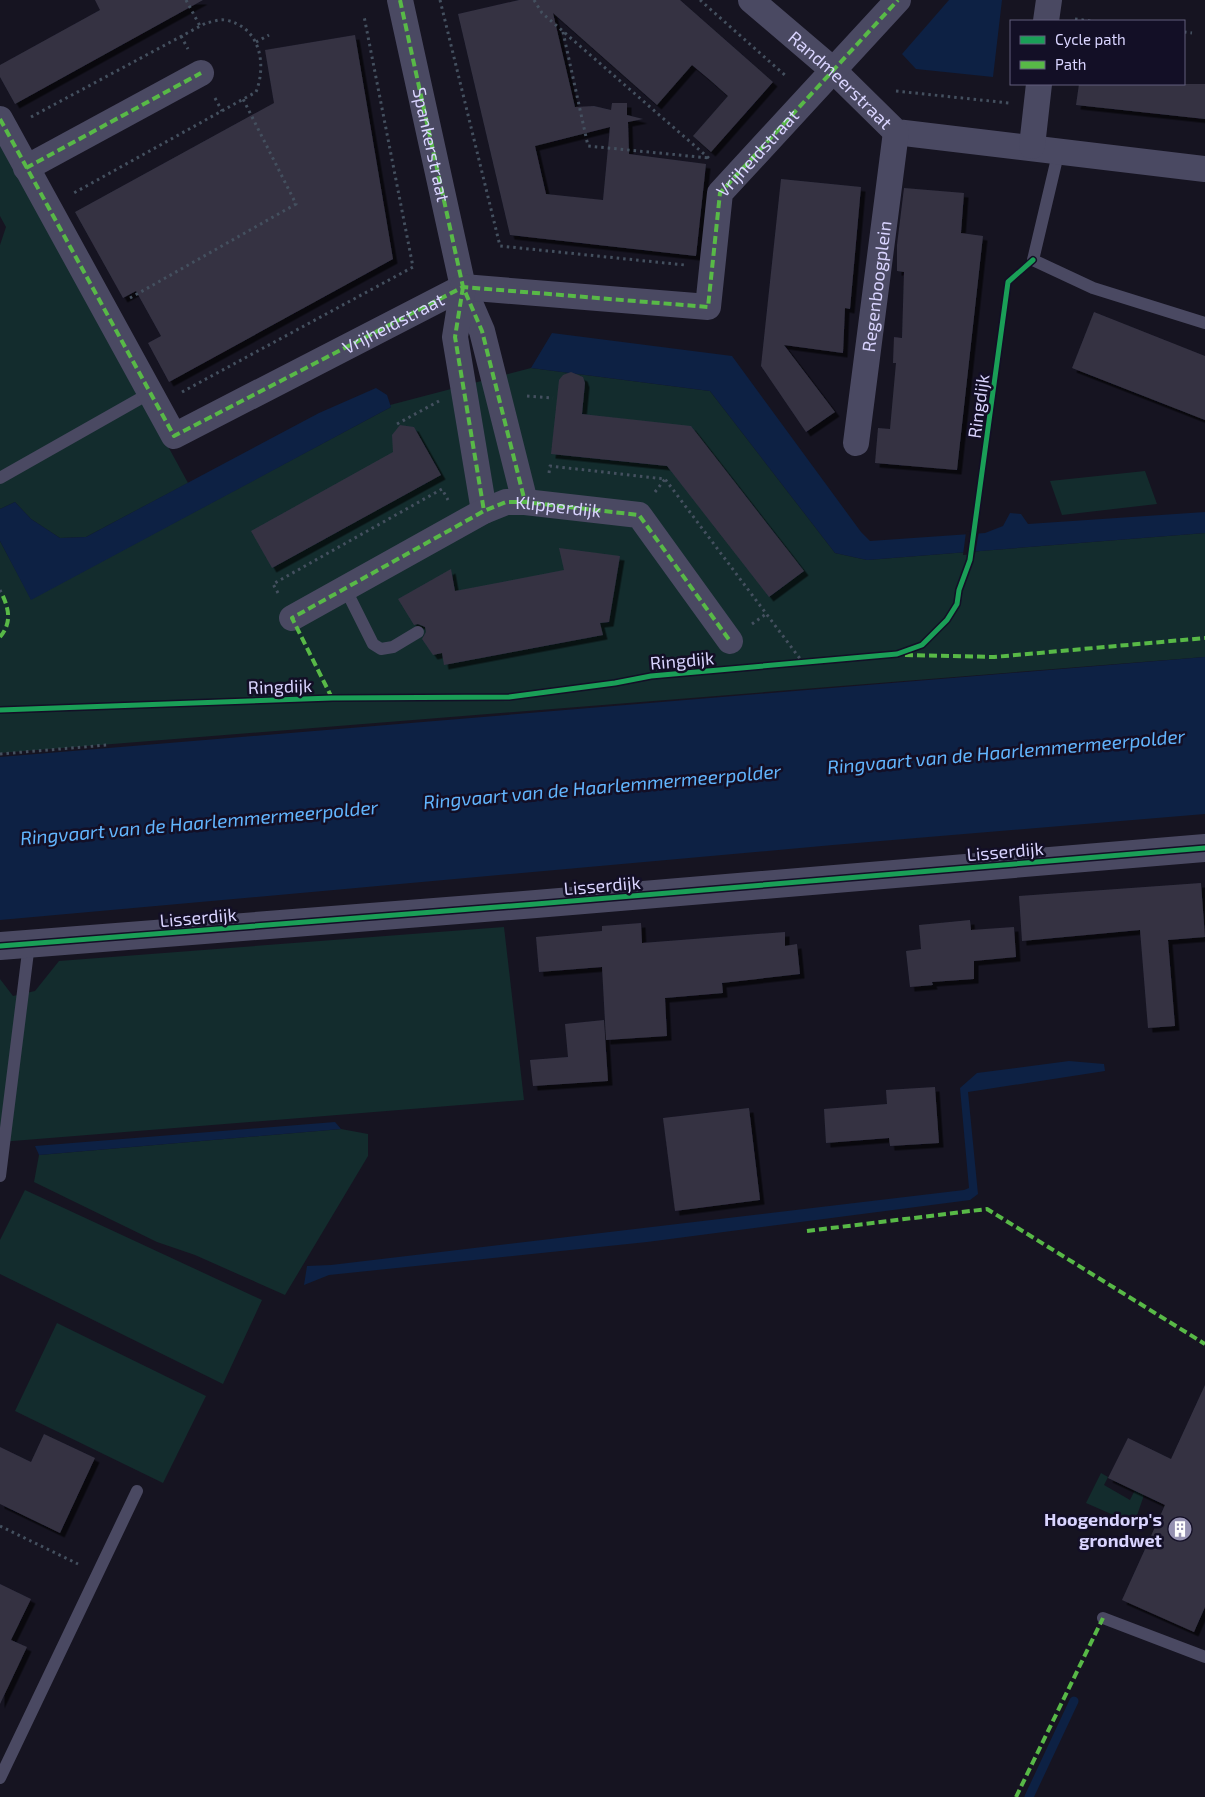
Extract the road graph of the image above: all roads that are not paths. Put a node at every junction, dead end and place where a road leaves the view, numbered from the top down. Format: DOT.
graph roads {
  1 [pos="400,0"];
  2 [pos="751,0"];
  3 [pos="898,0"];
  4 [pos="1049,0"];
  5 [pos="1046,20"];
  6 [pos="834,70"];
  7 [pos="201,74"];
  8 [pos="1038,95"];
  9 [pos="0,120"];
  10 [pos="896,132"];
  11 [pos="1032,146"];
  12 [pos="1059,150"];
  13 [pos="26,168"];
  14 [pos="1205,169"];
  15 [pos="463,287"];
  16 [pos="1205,323"];
  17 [pos="154,399"];
  18 [pos="856,443"];
  19 [pos="0,478"];
  20 [pos="525,502"];
  21 [pos="484,511"];
  22 [pos="345,588"];
  23 [pos="292,618"];
  24 [pos="418,632"];
  25 [pos="730,641"];
  26 [pos="1205,848"];
  27 [pos="30,944"];
  28 [pos="0,946"];
  29 [pos="0,1176"];
  30 [pos="137,1491"];
  31 [pos="1103,1618"];
  32 [pos="1205,1657"];
  33 [pos="0,1778"];
  1 -- 15 [label="street, Spankerstraat"];
  2 -- 6 [label="street, Randmeerstraat"];
  3 -- 6 [label="street, Vrijheidstraat"];
  4 -- 5 [label="street"];
  6 -- 10 [label="street, Randmeerstraat"];
  6 -- 15 [label="street, Vrijheidstraat"];
  7 -- 13 [label="street"];
  8 -- 11 [label="street"];
  9 -- 13 [label="street, Vrijheidstraat"];
  10 -- 11 [label="street, Randmeerstraat"];
  10 -- 18 [label="street, Regenboogplein"];
  11 -- 12 [label="street, Randmeerstraat"];
  12 -- 14 [label="street, Randmeerstraat"];
  12 -- 16 [label="lane"];
  13 -- 17 [label="street, Vrijheidstraat"];
  15 -- 17 [label="street, Vrijheidstraat"];
  15 -- 20 [label="street, Spankerstraat"];
  15 -- 21 [label="street, Spankerstraat"];
  17 -- 19 [label="lane"];
  20 -- 21 [label="street, Klipperdijk"];
  20 -- 25 [label="street, Klipperdijk"];
  21 -- 22 [label="street, Klipperdijk"];
  22 -- 23 [label="street, Klipperdijk"];
  22 -- 24 [label="lane"];
  26 -- 27 [label="street, Lisserdijk"];
  27 -- 28 [label="street, Lisserdijk"];
  27 -- 29 [label="lane"];
  30 -- 33 [label="lane"];
  31 -- 32 [label="lane"];
}
